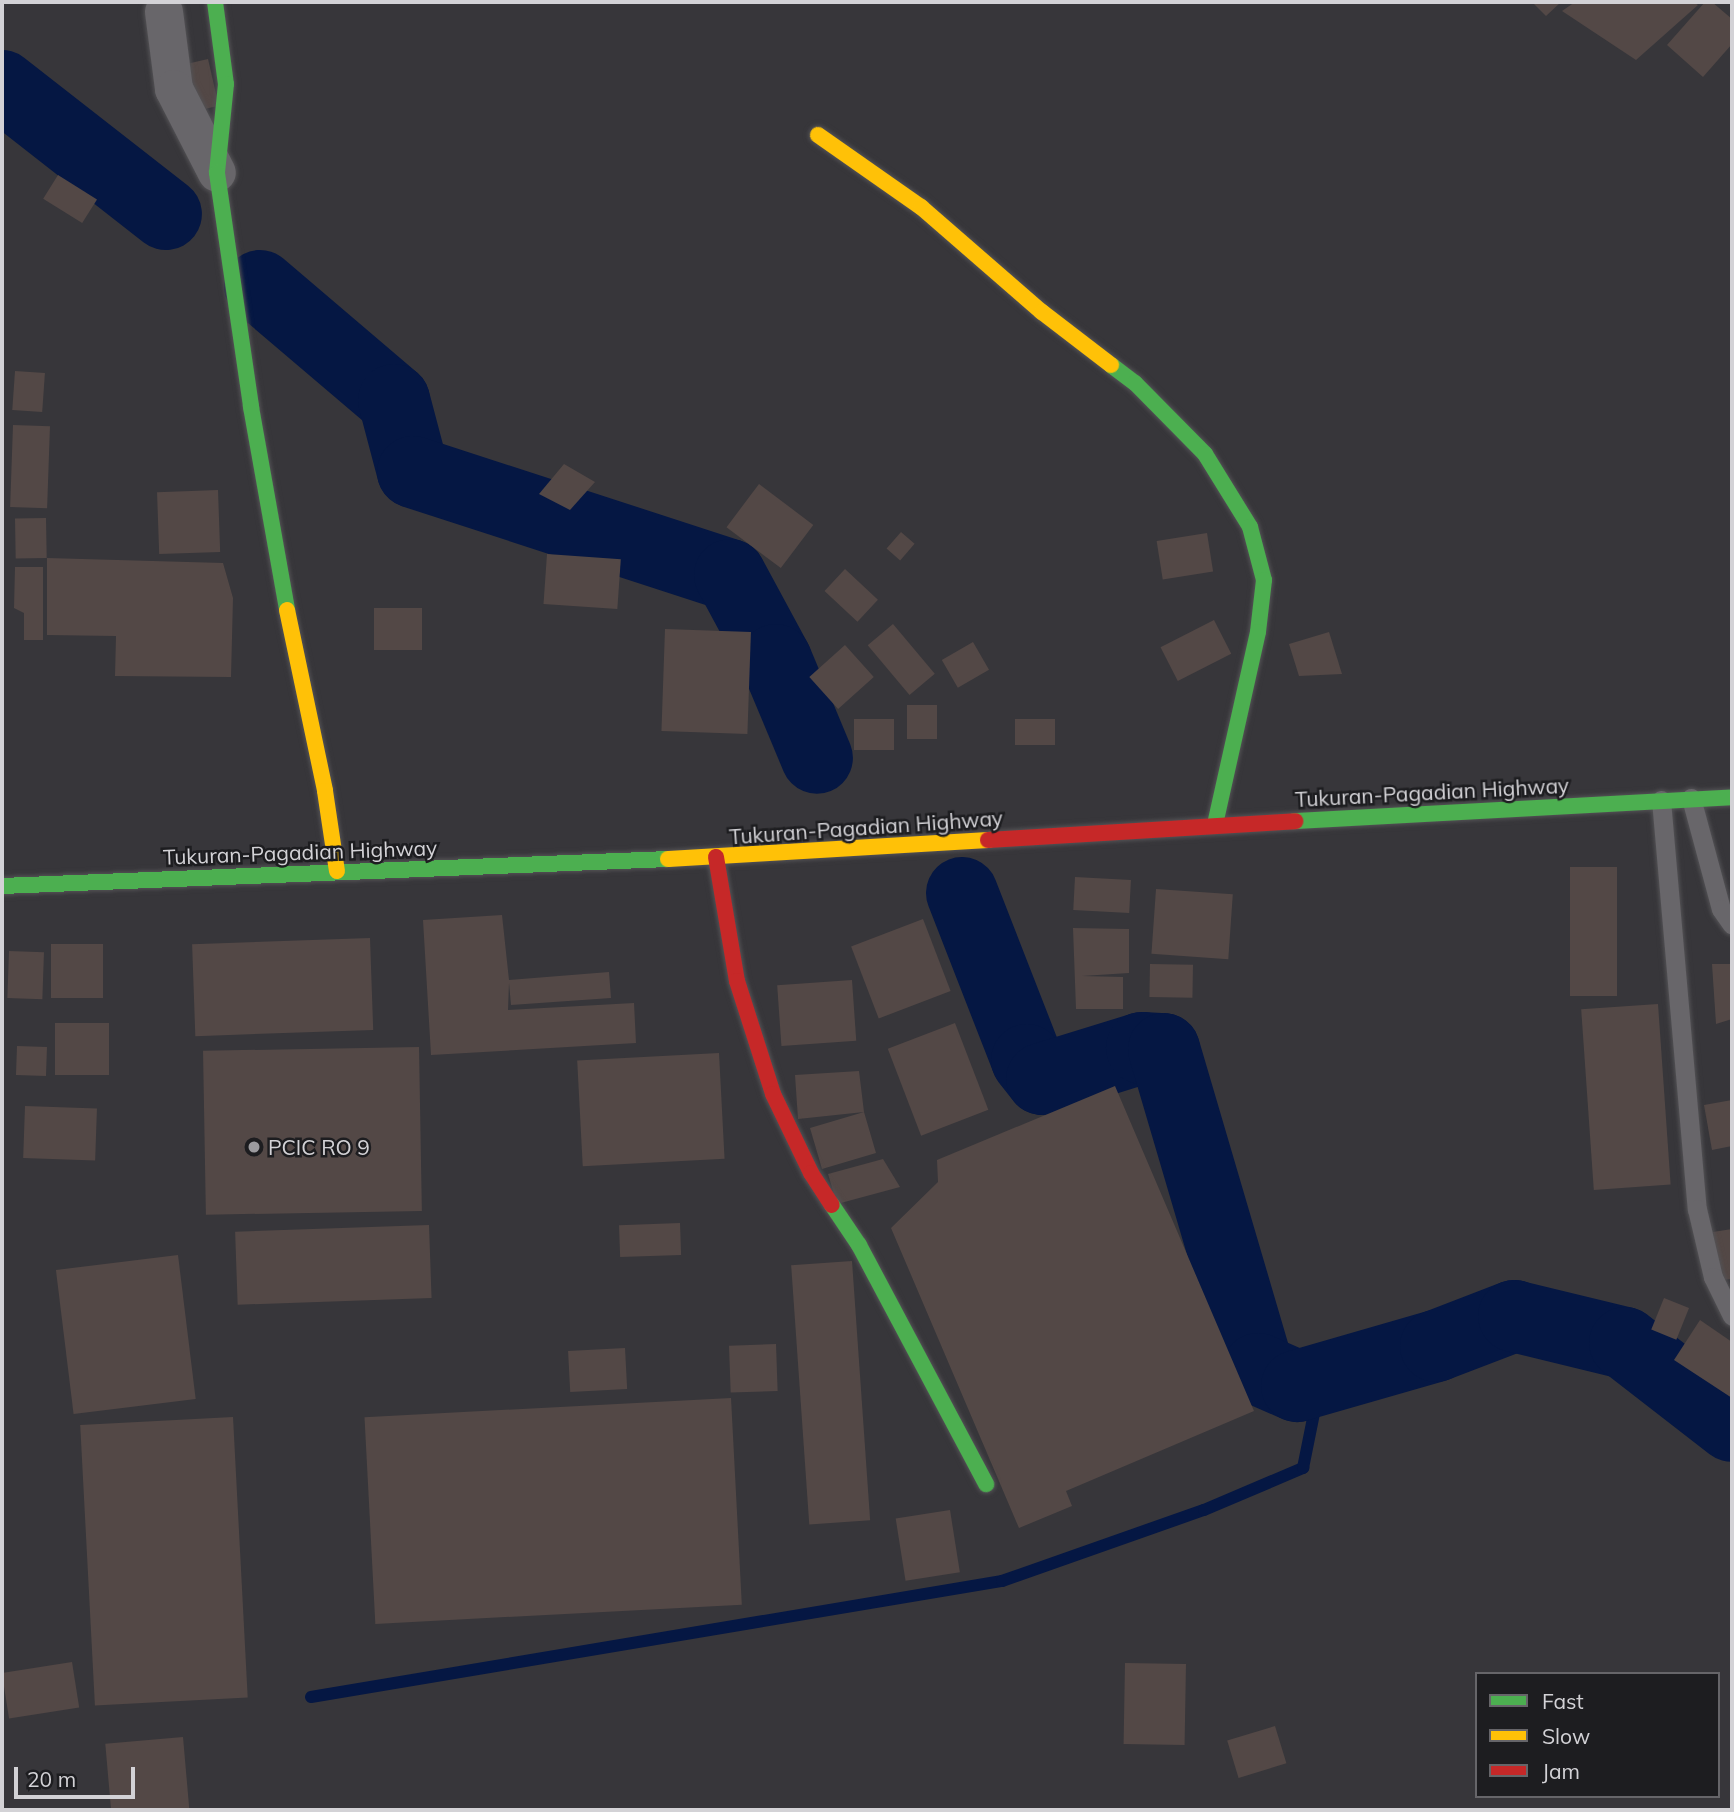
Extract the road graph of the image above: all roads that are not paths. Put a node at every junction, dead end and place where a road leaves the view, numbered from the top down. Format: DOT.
graph roads {
  1 [pos="215,2"];
  2 [pos="158,7"];
  3 [pos="818,135"];
  4 [pos="217,173"];
  5 [pos="1732,797"];
  6 [pos="1691,798"];
  7 [pos="1661,800"];
  8 [pos="1215,825"];
  9 [pos="716,858"];
  10 [pos="337,871"];
  11 [pos="2,887"];
  12 [pos="1732,925"];
  13 [pos="1732,1316"];
  14 [pos="986,1484"];
  1 -- 2 [label="street"];
  1 -- 4 [label="main road"];
  2 -- 4 [label="street"];
  3 -- 8 [label="main road"];
  4 -- 10 [label="main road"];
  5 -- 6 [label="main road, Tukuran-Pagadian Highway"];
  6 -- 7 [label="main road, Tukuran-Pagadian Highway"];
  6 -- 12 [label="lane"];
  7 -- 8 [label="main road, Tukuran-Pagadian Highway"];
  7 -- 13 [label="lane"];
  8 -- 9 [label="main road, Tukuran-Pagadian Highway"];
  9 -- 10 [label="main road, Tukuran-Pagadian Highway"];
  9 -- 14 [label="main road"];
  10 -- 11 [label="main road, Tukuran-Pagadian Highway"];
}
